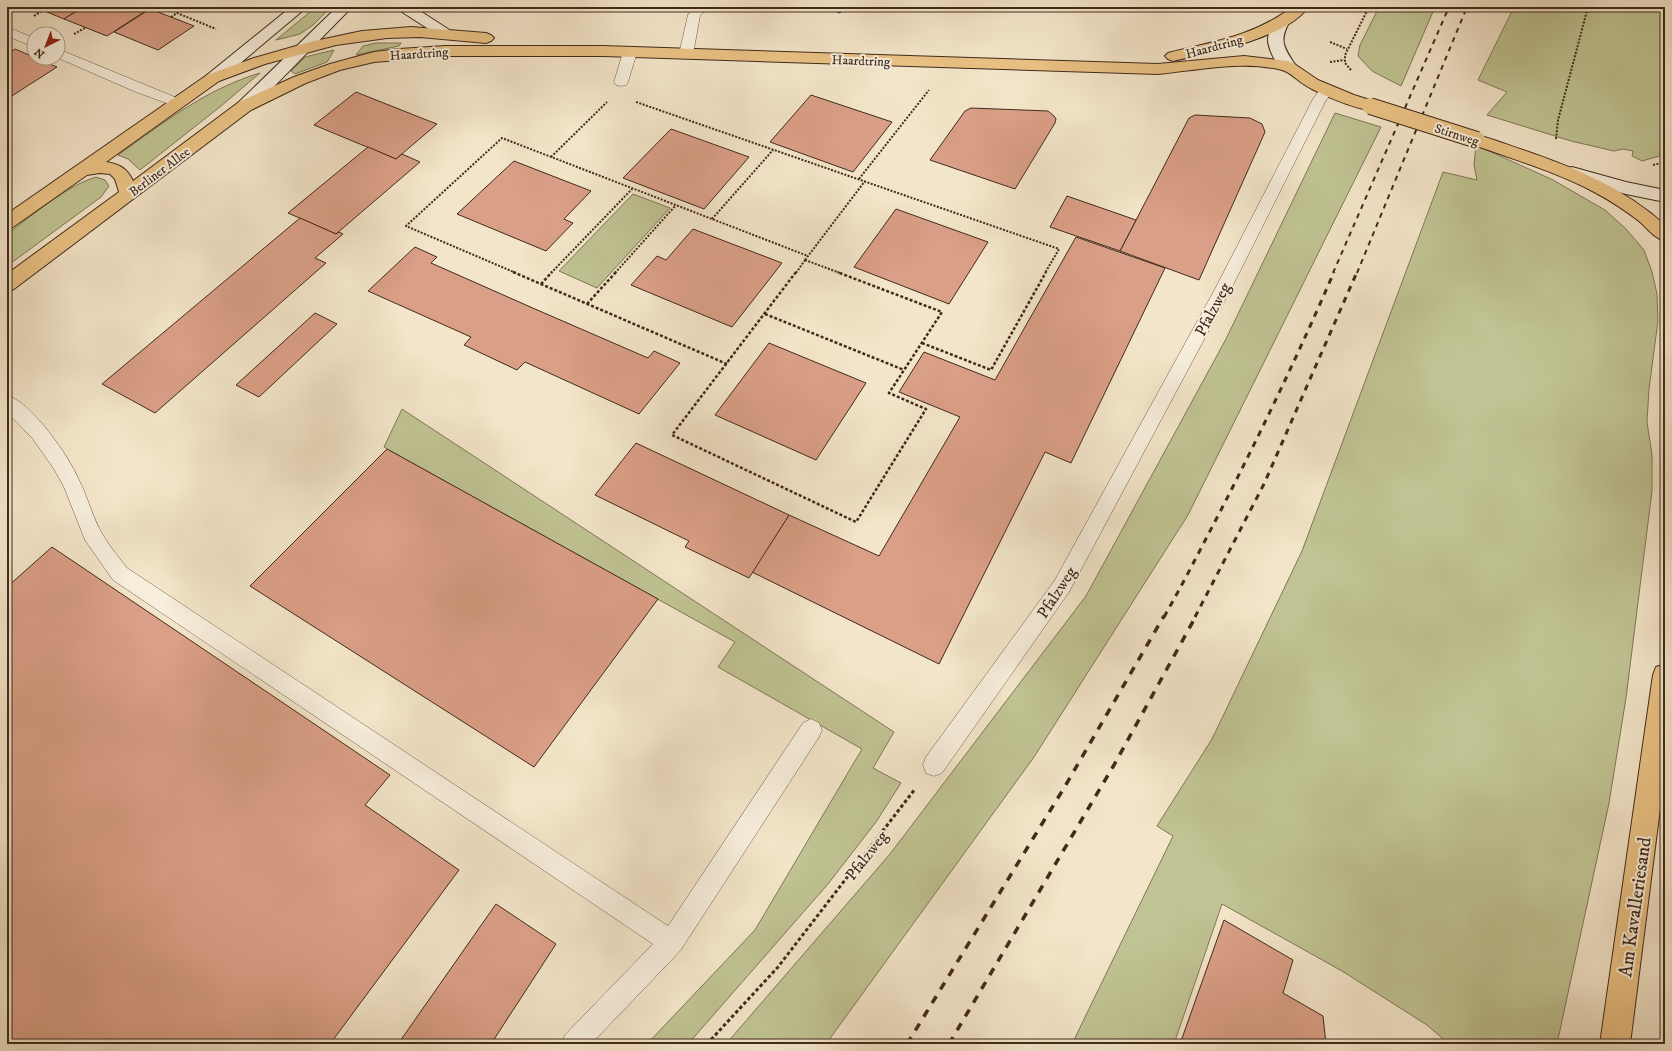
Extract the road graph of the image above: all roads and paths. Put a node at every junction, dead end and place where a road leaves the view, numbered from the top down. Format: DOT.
graph roads {
  1 [pos="300,7"];
  2 [pos="345,7"];
  3 [pos="404,7"];
  4 [pos="702,7"];
  5 [pos="1301,7"];
  6 [pos="1369,7"];
  7 [pos="1588,7"];
  8 [pos="171,17"];
  9 [pos="1283,21"];
  10 [pos="216,29"];
  11 [pos="7,31"];
  12 [pos="446,34"];
  13 [pos="26,39"];
  14 [pos="1330,42"];
  15 [pos="303,49"];
  16 [pos="1347,49"];
  17 [pos="603,51"];
  18 [pos="630,52"];
  19 [pos="686,54"];
  20 [pos="66,56"];
  21 [pos="1344,60"];
  22 [pos="1288,66"];
  23 [pos="1119,68"];
  24 [pos="213,78"];
  25 [pos="621,82"];
  26 [pos="929,90"];
  27 [pos="1327,90"];
  28 [pos="614,95"];
  29 [pos="177,103"];
  30 [pos="245,106"];
  31 [pos="1556,139"];
  32 [pos="773,150"];
  33 [pos="550,157"];
  34 [pos="82,170"];
  35 [pos="1572,173"];
  36 [pos="859,179"];
  37 [pos="865,181"];
  38 [pos="632,188"];
  39 [pos="1636,190"];
  40 [pos="128,195"];
  41 [pos="1665,196"];
  42 [pos="676,205"];
  43 [pos="1665,210"];
  44 [pos="712,219"];
  45 [pos="7,223"];
  46 [pos="1665,235"];
  47 [pos="808,256"];
  48 [pos="805,260"];
  49 [pos="7,284"];
  50 [pos="541,284"];
  51 [pos="587,304"];
  52 [pos="765,314"];
  53 [pos="922,343"];
  54 [pos="727,364"];
  55 [pos="904,370"];
  56 [pos="7,402"];
  57 [pos="1665,675"];
  58 [pos="811,730"];
  59 [pos="934,765"];
  60 [pos="671,942"];
  61 [pos="574,1044"];
  62 [pos="707,1044"];
  63 [pos="1615,1044"];
  1 -- 24 [label="main road, Berliner Allee"];
  2 -- 15 [label="main road, Berliner Allee"];
  3 -- 12 [label="main road"];
  4 -- 19 [label="lane"];
  5 -- 9 [label="main road, Haardtring"];
  6 -- 16 [label="path"];
  7 -- 31 [label="path"];
  8 -- 10 [label="path"];
  9 -- 22 [label="main road, Stirnweg"];
  9 -- 23 [label="main road, Haardtring"];
  11 -- 13 [label="lane"];
  12 -- 15 [label="main road, Haardtring"];
  12 -- 17 [label="main road, Haardtring"];
  14 -- 16 [label="path"];
  15 -- 24 [label="main road, Berliner Allee"];
  15 -- 30 [label="main road, Berliner Allee"];
  16 -- 21 [label="path"];
  17 -- 18 [label="main road, Haardtring"];
  17 -- 30 [label="main road, Haardtring"];
  18 -- 19 [label="main road, Haardtring"];
  18 -- 25 [label="lane"];
  19 -- 23 [label="main road, Haardtring"];
  20 -- 29 [label="lane"];
  22 -- 23 [label="main road, Haardtring"];
  22 -- 27 [label="main road, Stirnweg"];
  24 -- 29 [label="main road, Berliner Allee"];
  25 -- 28 [label="path"];
  26 -- 36 [label="path"];
  27 -- 35 [label="main road, Stirnweg, bridge"];
  27 -- 59 [label="lane, Pfalzweg"];
  28 -- 32 [label="path"];
  28 -- 33 [label="path"];
  29 -- 34 [label="main road, Berliner Allee"];
  30 -- 40 [label="main road, Berliner Allee"];
  32 -- 36 [label="path"];
  32 -- 44 [label="path"];
  33 -- 38 [label="path"];
  33 -- 50 [label="path"];
  34 -- 40 [label="main road"];
  34 -- 45 [label="main road, Berliner Allee"];
  35 -- 39 [label="main road"];
  35 -- 46 [label="main road, Stirnweg"];
  36 -- 37 [label="path"];
  37 -- 47 [label="path"];
  37 -- 53 [label="path"];
  38 -- 42 [label="path"];
  38 -- 50 [label="path"];
  39 -- 41 [label="main road"];
  39 -- 43 [label="main road"];
  40 -- 49 [label="main road, Berliner Allee"];
  42 -- 44 [label="path"];
  42 -- 51 [label="path"];
  44 -- 47 [label="path"];
  47 -- 48 [label="path"];
  48 -- 52 [label="path"];
  48 -- 53 [label="path"];
  50 -- 51 [label="path"];
  51 -- 54 [label="path"];
  52 -- 54 [label="path"];
  52 -- 55 [label="path"];
  53 -- 55 [label="path"];
  54 -- 55 [label="path"];
  56 -- 60 [label="lane"];
  57 -- 63 [label="main road, Am Kavalleriesand"];
  58 -- 60 [label="lane"];
  59 -- 62 [label="path, Pfalzweg"];
  60 -- 61 [label="lane"];
}
